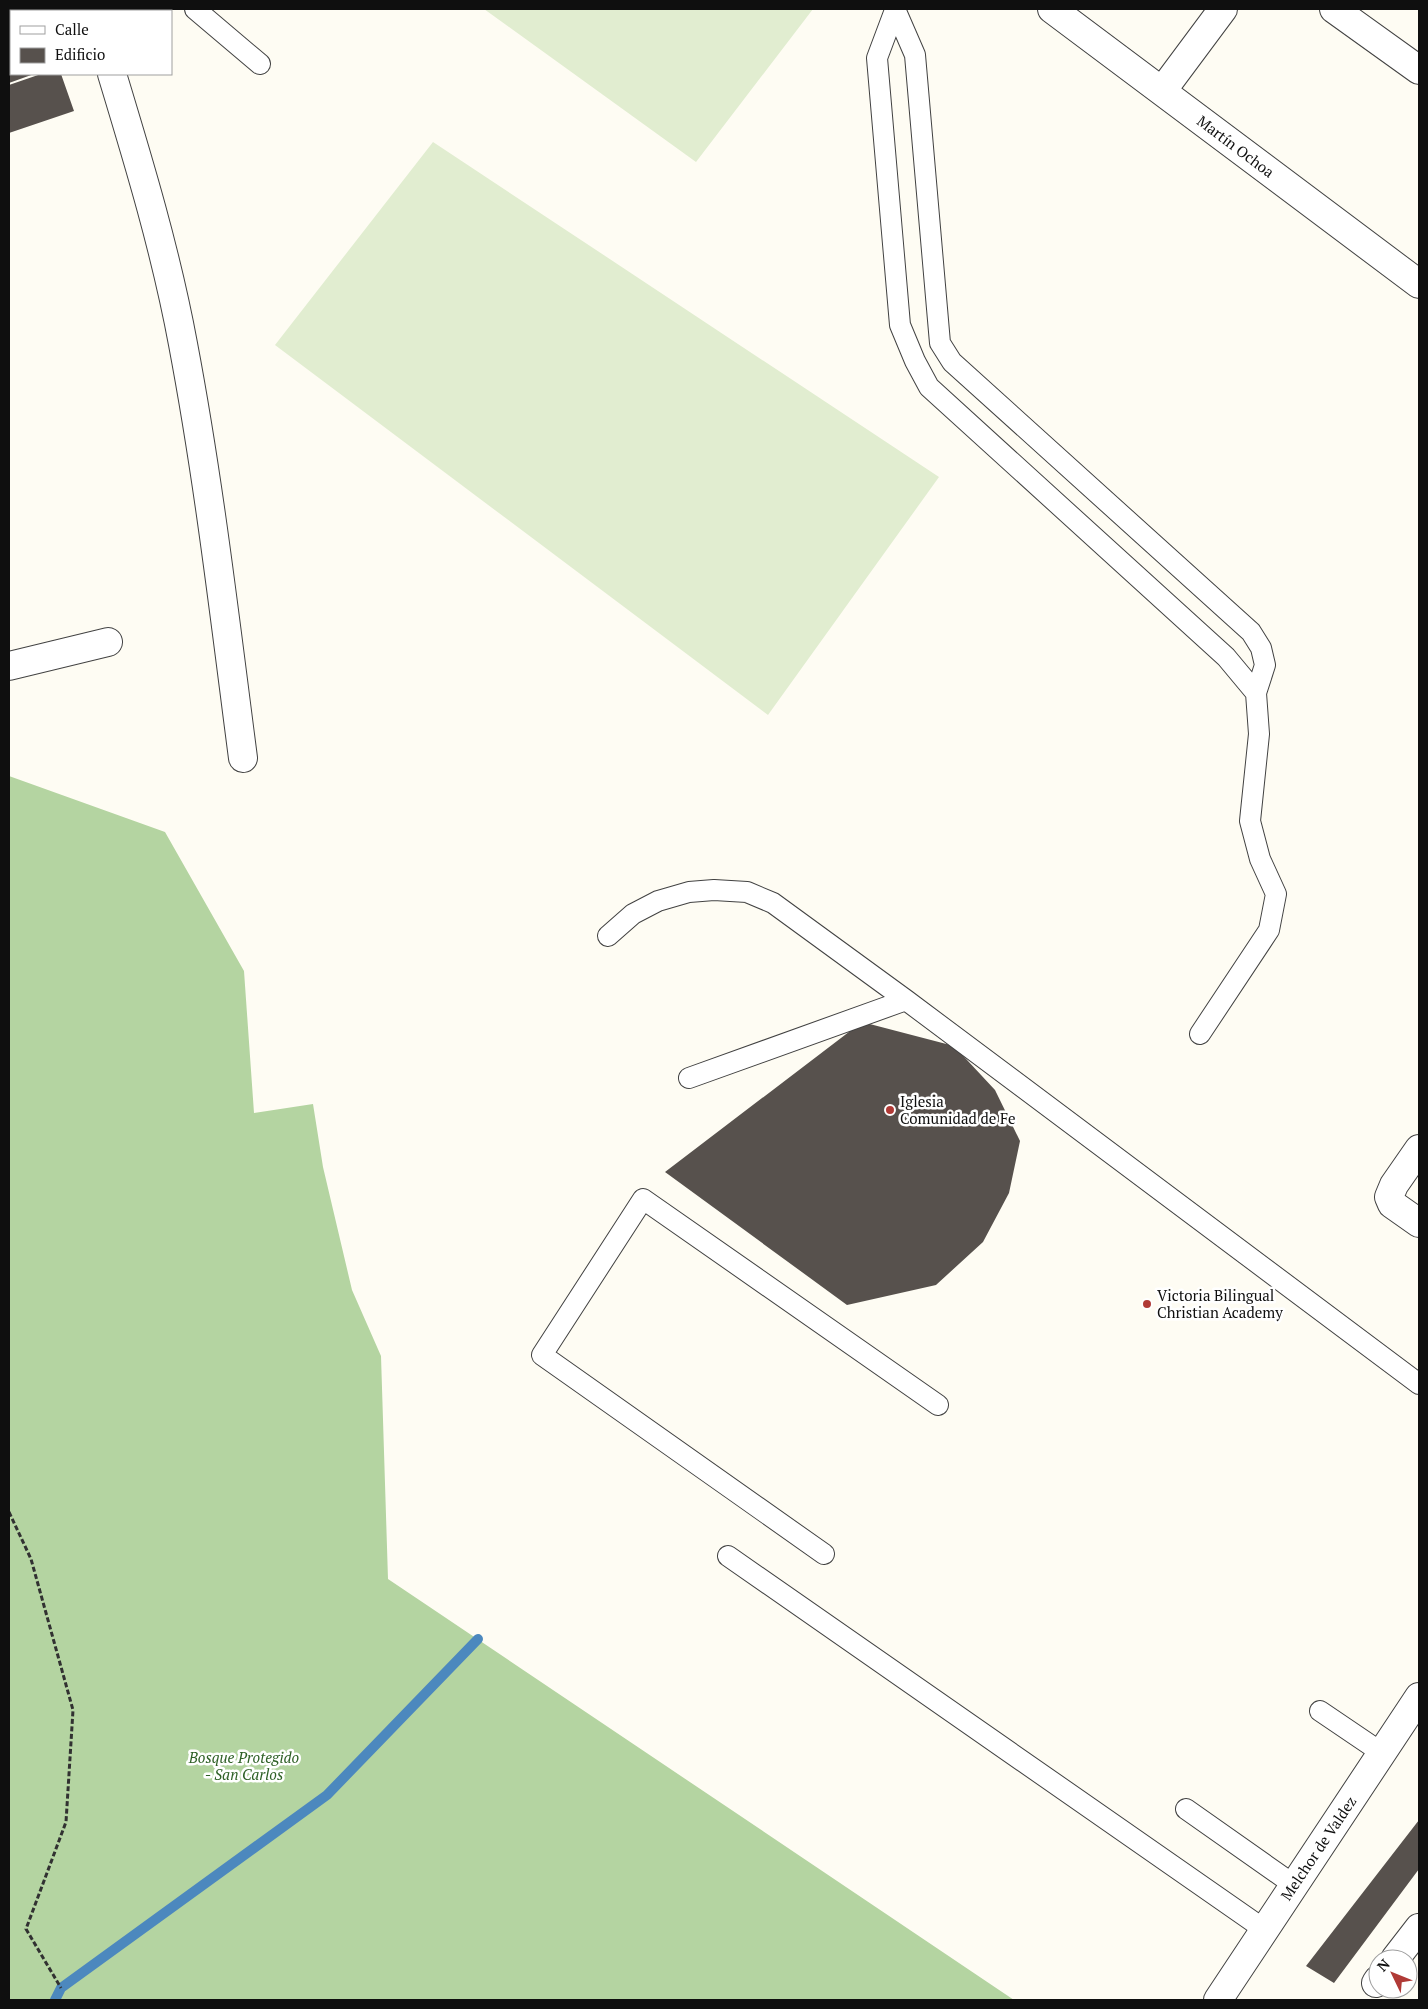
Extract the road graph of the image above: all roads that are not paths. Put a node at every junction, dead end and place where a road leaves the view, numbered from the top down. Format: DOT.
graph roads {
  1 [pos="195,9"];
  2 [pos="895,9"];
  3 [pos="1052,9"];
  4 [pos="1223,9"];
  5 [pos="1334,9"];
  6 [pos="260,64"];
  7 [pos="1419,70"];
  8 [pos="112,75"];
  9 [pos="1162,91"];
  10 [pos="1419,284"];
  11 [pos="940,343"];
  12 [pos="915,361"];
  13 [pos="108,642"];
  14 [pos="9,666"];
  15 [pos="1256,693"];
  16 [pos="243,758"];
  17 [pos="608,936"];
  18 [pos="906,1000"];
  19 [pos="1200,1034"];
  20 [pos="689,1078"];
  21 [pos="1419,1149"];
  22 [pos="1419,1223"];
  23 [pos="1419,1384"];
  24 [pos="938,1405"];
  25 [pos="824,1554"];
  26 [pos="728,1556"];
  27 [pos="1418,1703"];
  28 [pos="1320,1711"];
  29 [pos="1382,1753"];
  30 [pos="1186,1809"];
  31 [pos="1294,1885"];
  32 [pos="1419,1928"];
  33 [pos="1264,1930"];
  34 [pos="1403,1949"];
  35 [pos="1218,2000"];
  1 -- 6 [label="lane"];
  2 -- 11 [label="lane"];
  2 -- 12 [label="lane"];
  3 -- 9 [label="street, Martín Ochoa"];
  4 -- 9 [label="street"];
  5 -- 7 [label="street"];
  8 -- 16 [label="street"];
  9 -- 10 [label="street, Martín Ochoa"];
  11 -- 12 [label="lane"];
  11 -- 15 [label="lane"];
  12 -- 15 [label="lane"];
  13 -- 14 [label="street"];
  15 -- 19 [label="lane"];
  17 -- 18 [label="lane"];
  18 -- 20 [label="lane"];
  18 -- 23 [label="lane"];
  21 -- 22 [label="street"];
  24 -- 25 [label="lane"];
  26 -- 33 [label="lane"];
  27 -- 29 [label="street, Melchor de Valdez"];
  28 -- 29 [label="lane"];
  29 -- 31 [label="street, Melchor de Valdez"];
  30 -- 31 [label="lane"];
  31 -- 33 [label="street, Melchor de Valdez"];
  32 -- 34 [label="street"];
  33 -- 35 [label="street, Melchor de Valdez"];
}
